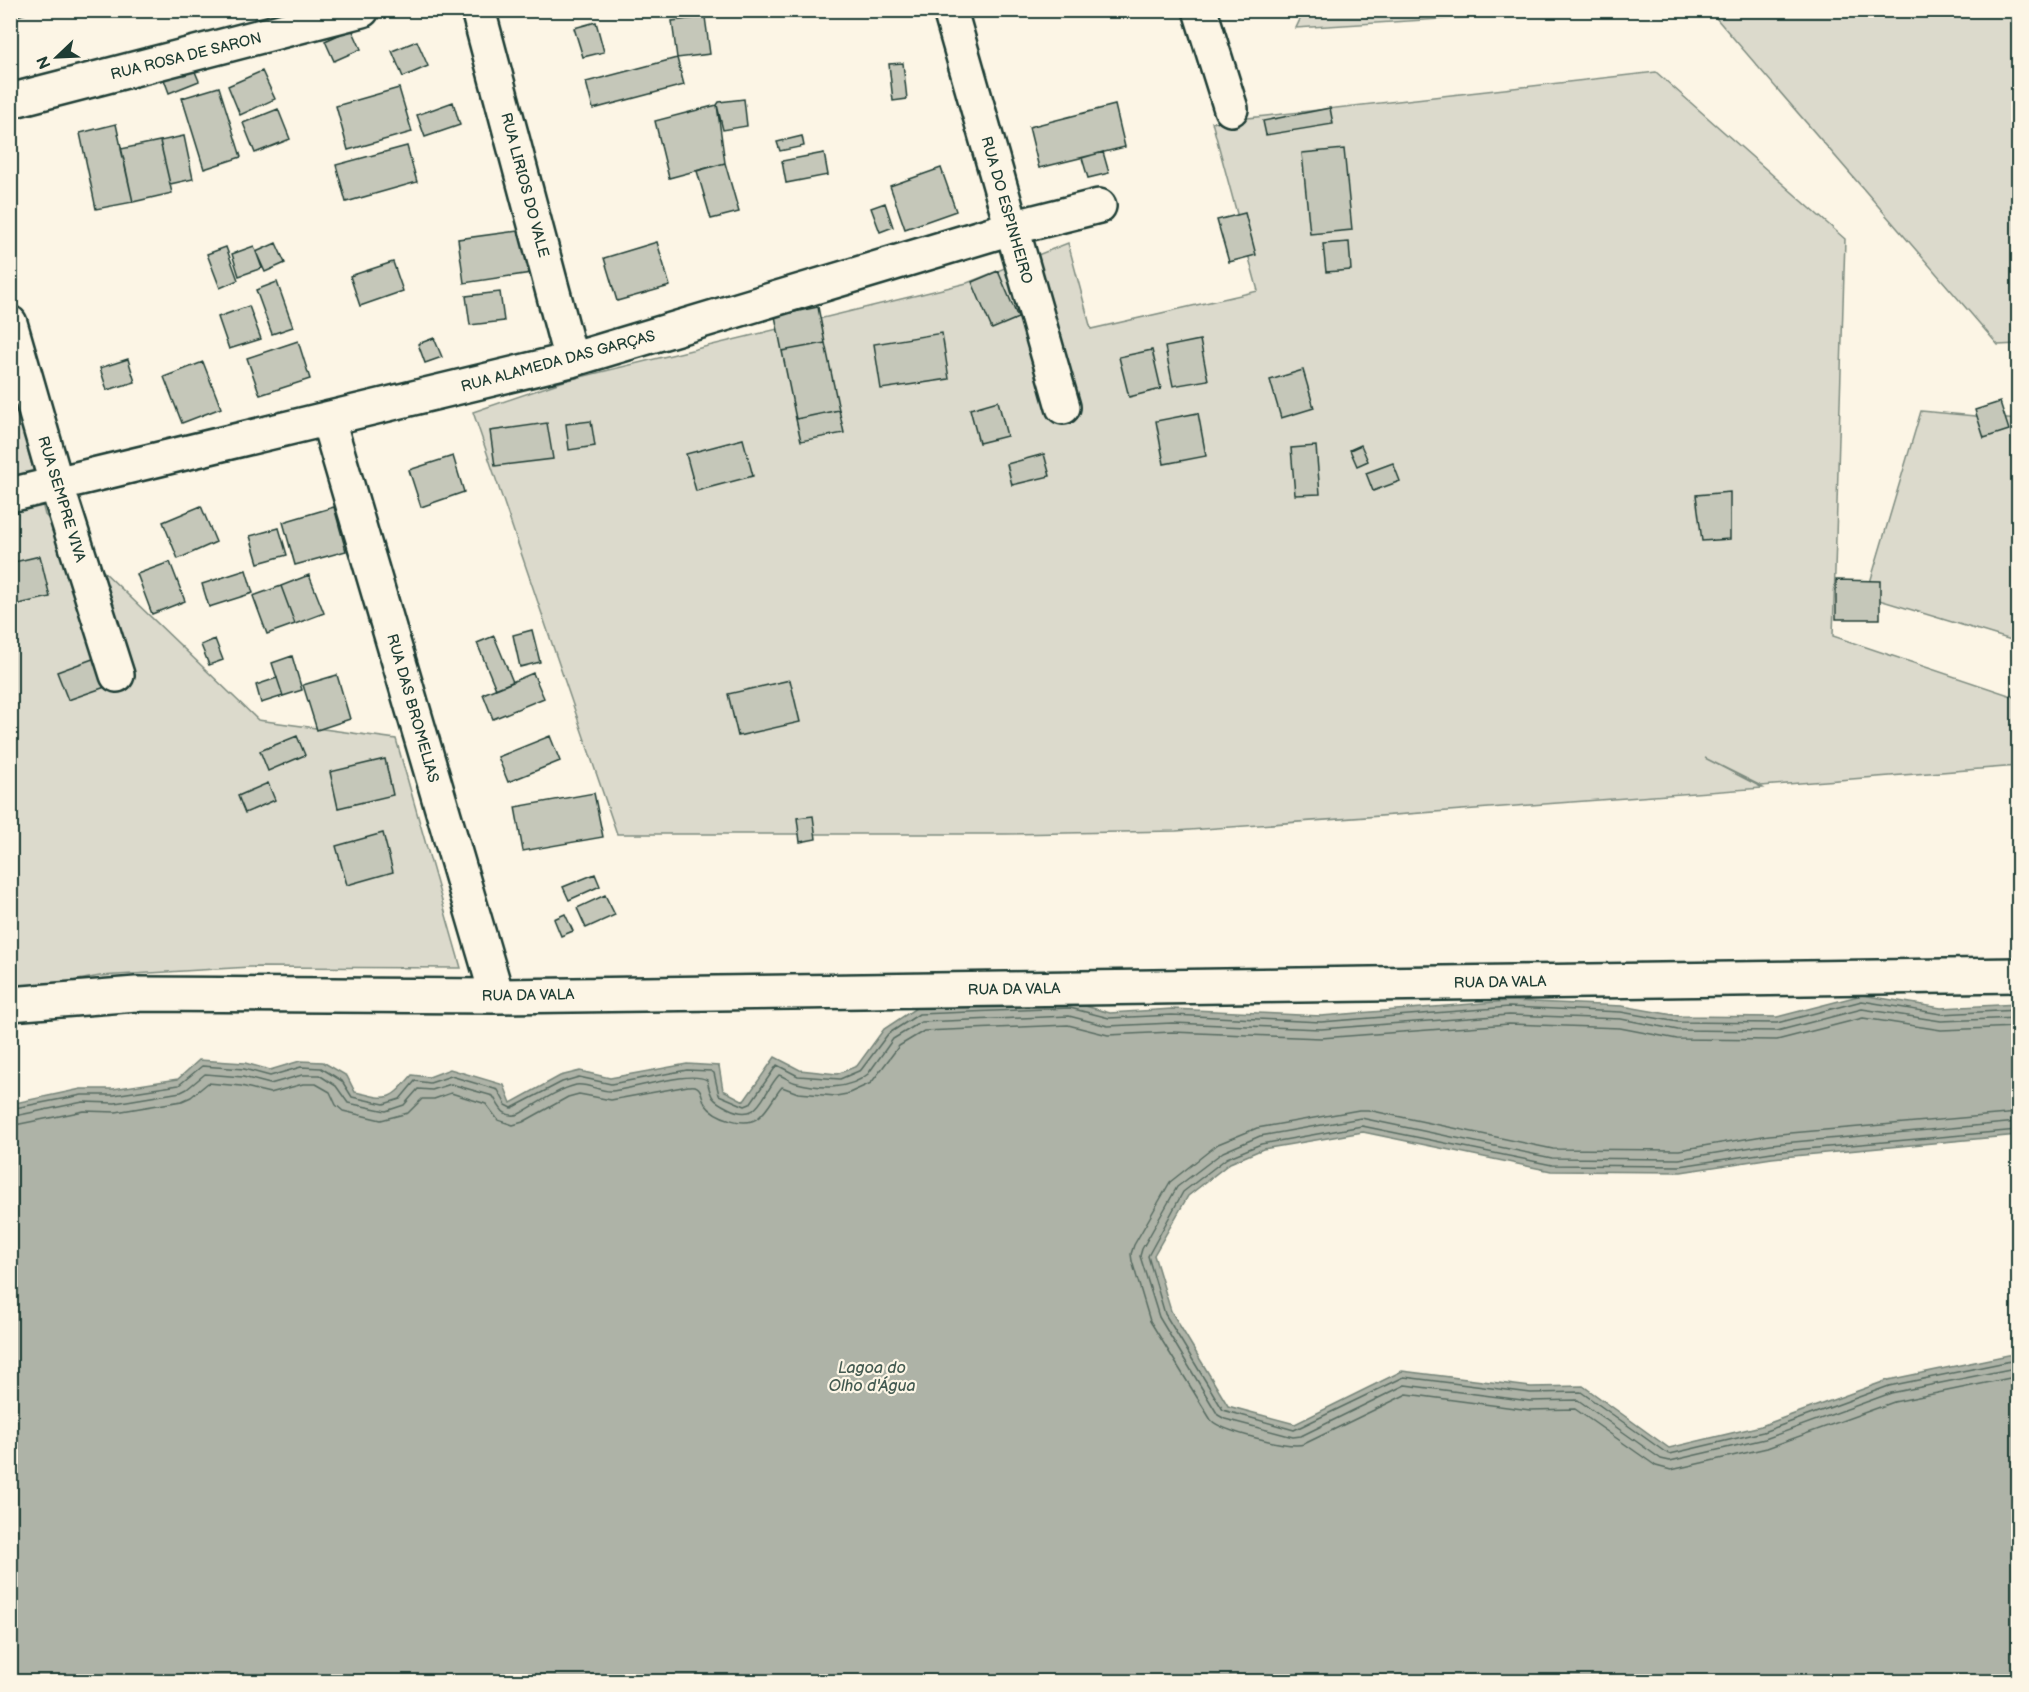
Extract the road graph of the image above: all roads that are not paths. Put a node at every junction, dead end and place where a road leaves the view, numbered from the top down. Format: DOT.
graph roads {
  1 [pos="362,10"];
  2 [pos="478,10"];
  3 [pos="1200,10"];
  4 [pos="951,14"];
  5 [pos="10,101"];
  6 [pos="1231,109"];
  7 [pos="1100,206"];
  8 [pos="1011,228"];
  9 [pos="10,323"];
  10 [pos="571,360"];
  11 [pos="1063,407"];
  12 [pos="328,420"];
  13 [pos="56,483"];
  14 [pos="10,495"];
  15 [pos="117,675"];
  16 [pos="2019,975"];
  17 [pos="497,996"];
  18 [pos="10,1004"];
  1 -- 5 [label="street, RUA ROSA DE SARON"];
  2 -- 10 [label="street, RUA LIRIOS DO VALE"];
  3 -- 6 [label="street"];
  4 -- 8 [label="street, RUA DO ESPINHEIRO"];
  7 -- 8 [label="street, RUA ALAMEDA DAS GARÇAS"];
  8 -- 10 [label="street, RUA ALAMEDA DAS GARÇAS"];
  8 -- 11 [label="street, RUA DO ESPINHEIRO"];
  9 -- 13 [label="street, RUA SEMPRE VIVA"];
  10 -- 12 [label="street, RUA ALAMEDA DAS GARÇAS"];
  12 -- 13 [label="street, RUA ALAMEDA DAS GARÇAS"];
  12 -- 17 [label="street, RUA DAS BROMELIAS"];
  13 -- 14 [label="street, RUA ALAMEDA DAS GARÇAS"];
  13 -- 15 [label="street, RUA SEMPRE VIVA"];
  16 -- 17 [label="street, RUA DA VALA"];
  17 -- 18 [label="street, RUA DA VALA"];
}
